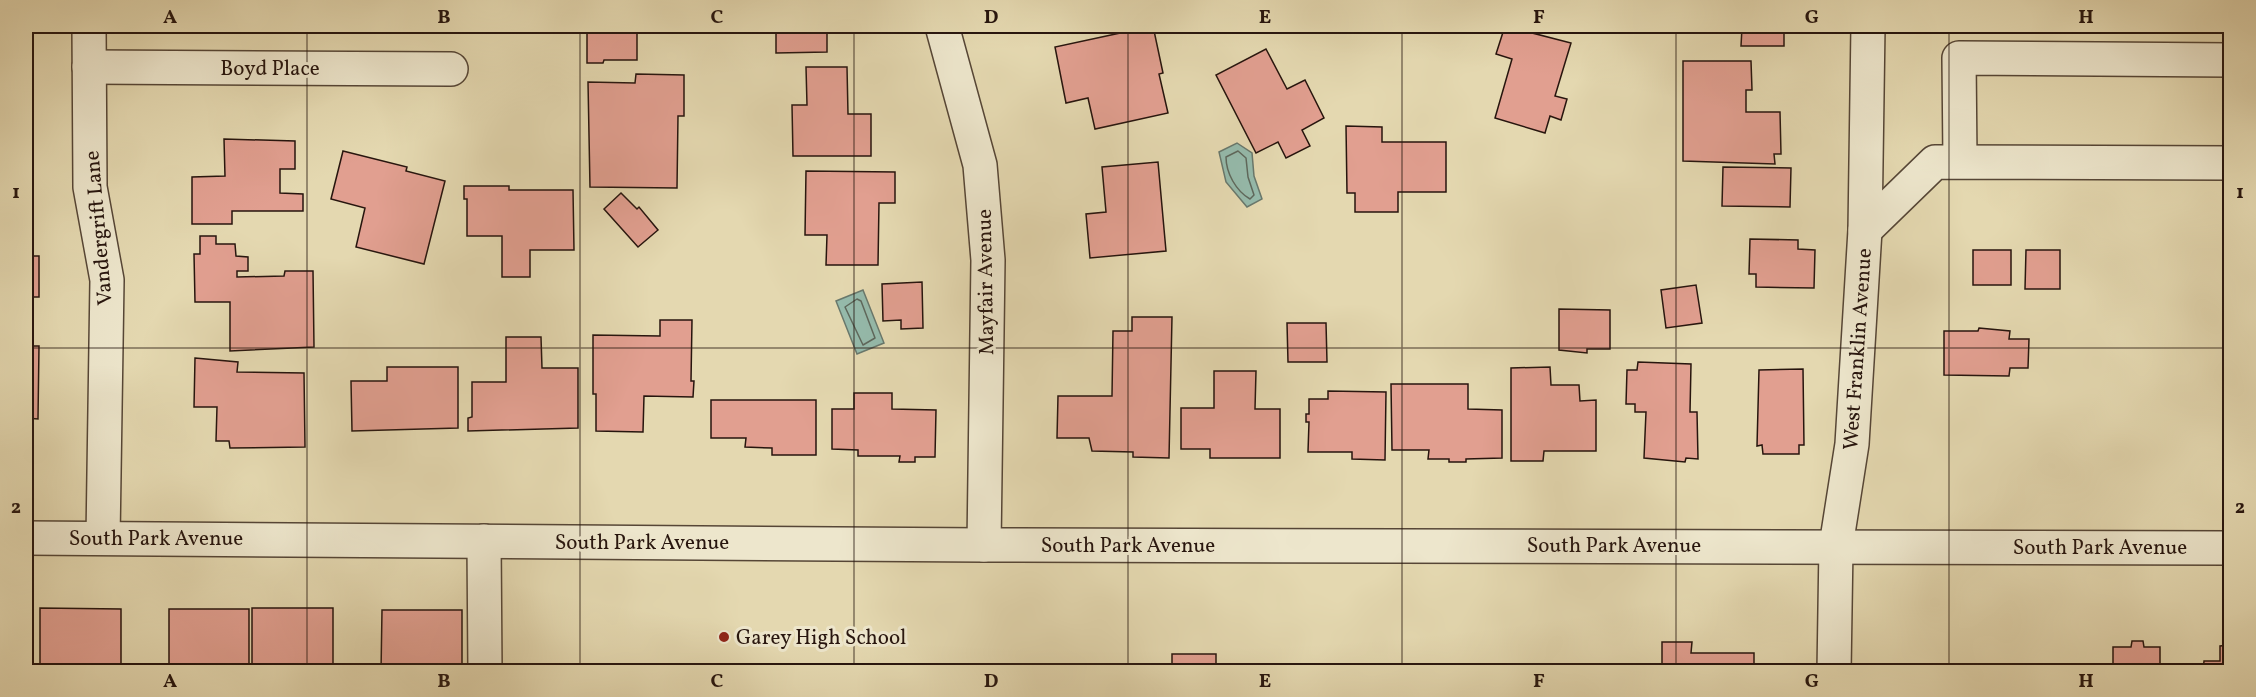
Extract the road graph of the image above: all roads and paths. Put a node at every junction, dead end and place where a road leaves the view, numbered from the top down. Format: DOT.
graph roads {
  1 [pos="89,26"];
  2 [pos="942,26"];
  3 [pos="1868,26"];
  4 [pos="2230,60"];
  5 [pos="89,67"];
  6 [pos="451,69"];
  7 [pos="1960,161"];
  8 [pos="2230,163"];
  9 [pos="1865,230"];
  10 [pos="26,538"];
  11 [pos="103,538"];
  12 [pos="484,541"];
  13 [pos="984,545"];
  14 [pos="1836,546"];
  15 [pos="2230,548"];
  16 [pos="485,672"];
  17 [pos="1834,672"];
  1 -- 5 [label="street, Vandergrift Lane"];
  2 -- 13 [label="street, Mayfair Avenue"];
  3 -- 9 [label="street, West Franklin Avenue"];
  4 -- 7 [label="street"];
  5 -- 6 [label="street, Boyd Place"];
  5 -- 11 [label="street, Vandergrift Lane"];
  7 -- 8 [label="street"];
  7 -- 9 [label="street"];
  9 -- 14 [label="street, West Franklin Avenue"];
  10 -- 11 [label="street, South Park Avenue"];
  11 -- 12 [label="street, South Park Avenue"];
  12 -- 13 [label="street, South Park Avenue"];
  12 -- 16 [label="street"];
  13 -- 14 [label="street, South Park Avenue"];
  14 -- 15 [label="street, South Park Avenue"];
  14 -- 17 [label="street, West Franklin Avenue"];
}
